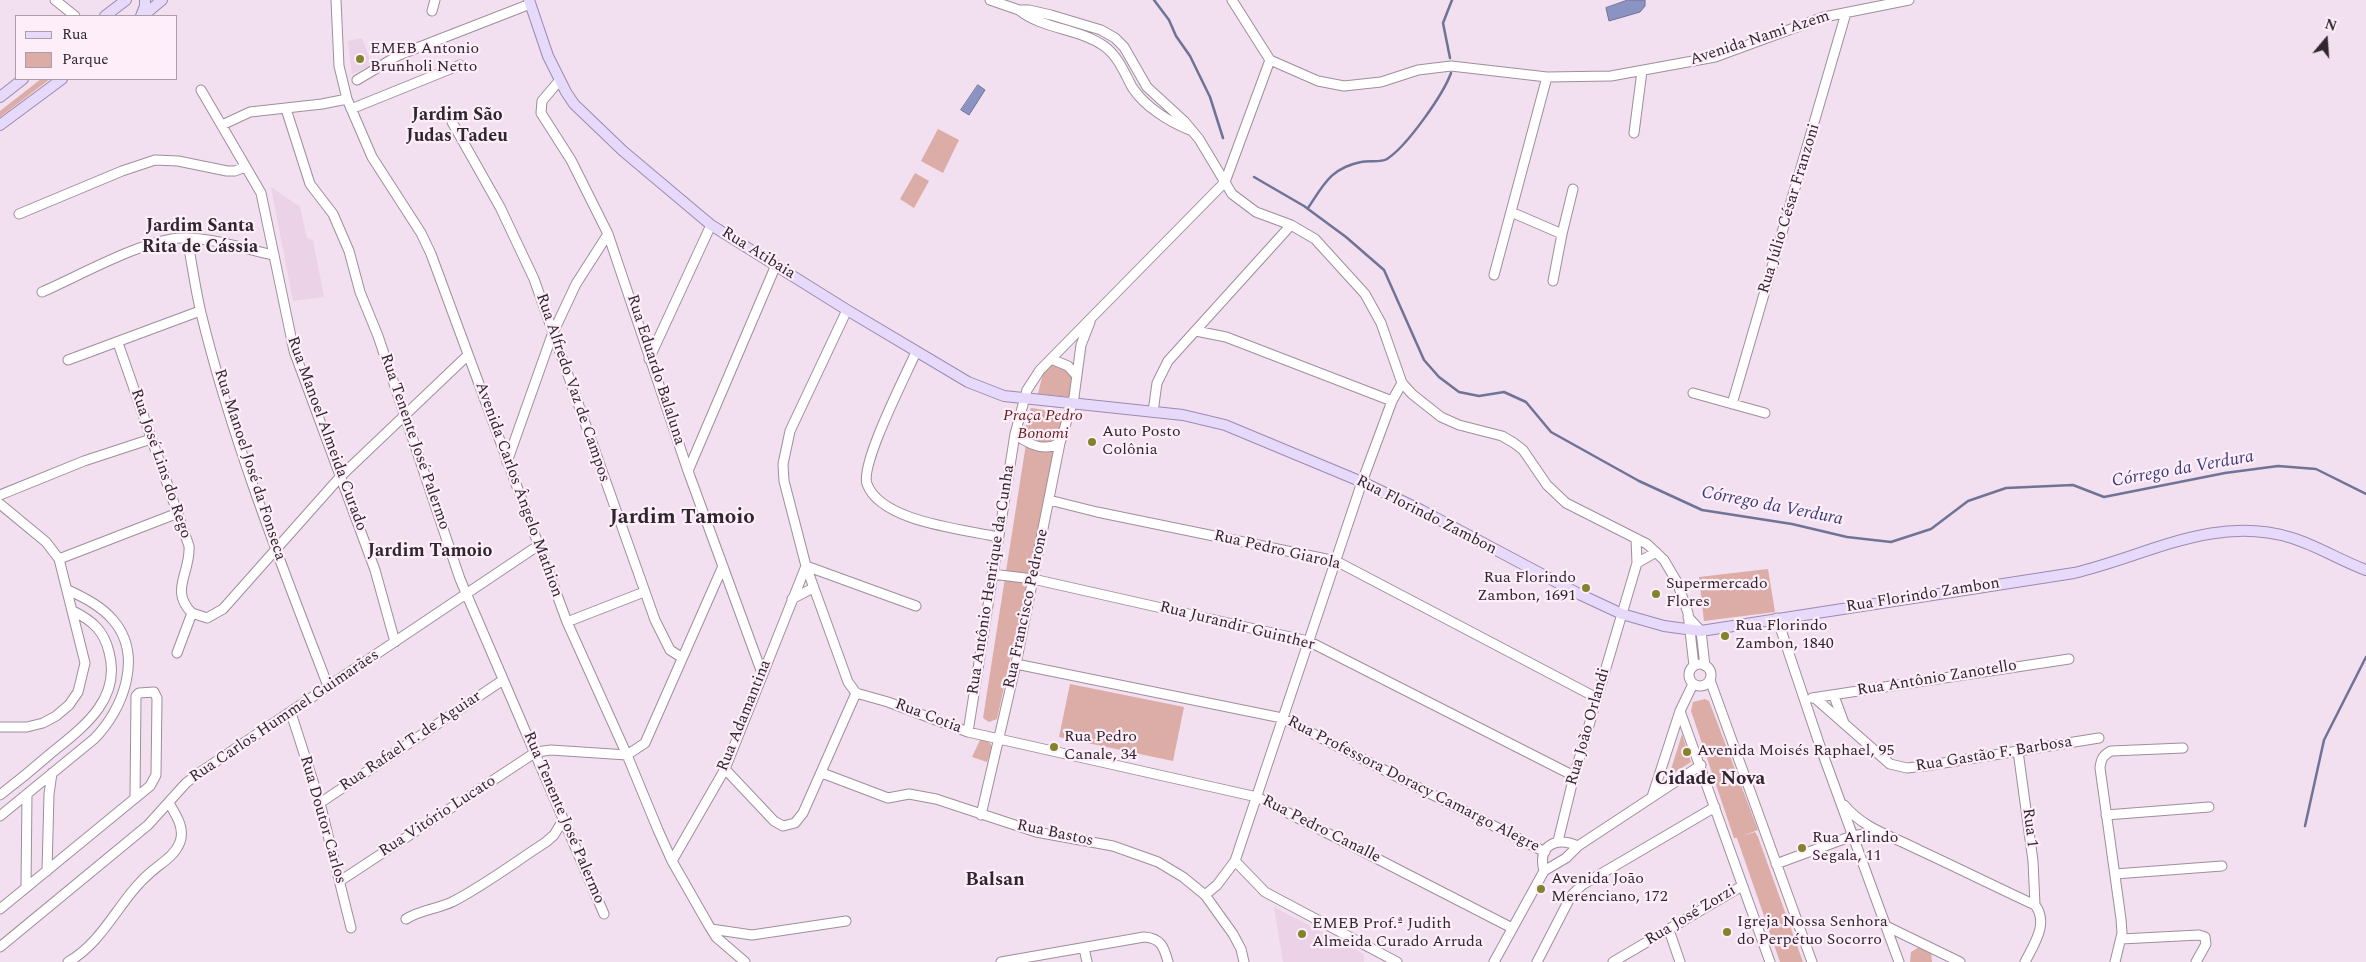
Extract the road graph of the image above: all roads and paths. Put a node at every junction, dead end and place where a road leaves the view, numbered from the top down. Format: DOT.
graph roads {
  1 [pos="55,0"];
  2 [pos="126,0"];
  3 [pos="145,0"];
  4 [pos="162,0"];
  5 [pos="336,0"];
  6 [pos="435,0"];
  7 [pos="990,0"];
  8 [pos="1232,0"];
  9 [pos="1909,0"];
  10 [pos="529,2"];
  11 [pos="1019,10"];
  12 [pos="432,11"];
  13 [pos="1846,13"];
  14 [pos="74,15"];
  15 [pos="106,15"];
  16 [pos="142,15"];
  17 [pos="143,15"];
  18 [pos="1270,60"];
  19 [pos="460,65"];
  20 [pos="1642,71"];
  21 [pos="1138,74"];
  22 [pos="1126,76"];
  23 [pos="1547,77"];
  24 [pos="22,80"];
  25 [pos="61,80"];
  26 [pos="357,80"];
  27 [pos="559,81"];
  28 [pos="200,90"];
  29 [pos="0,97"];
  30 [pos="347,99"];
  31 [pos="286,109"];
  32 [pos="351,109"];
  33 [pos="452,122"];
  34 [pos="0,125"];
  35 [pos="222,126"];
  36 [pos="1190,130"];
  37 [pos="1634,133"];
  38 [pos="245,167"];
  39 [pos="1224,182"];
  40 [pos="1573,190"];
  41 [pos="1511,212"];
  42 [pos="19,214"];
  43 [pos="711,225"];
  44 [pos="1291,225"];
  45 [pos="608,234"];
  46 [pos="1562,234"];
  47 [pos="187,238"];
  48 [pos="273,255"];
  49 [pos="776,265"];
  50 [pos="1494,275"];
  51 [pos="1553,281"];
  52 [pos="42,292"];
  53 [pos="847,310"];
  54 [pos="200,311"];
  55 [pos="1091,319"];
  56 [pos="1196,331"];
  57 [pos="552,334"];
  58 [pos="118,343"];
  59 [pos="916,352"];
  60 [pos="468,355"];
  61 [pos="649,359"];
  62 [pos="1051,359"];
  63 [pos="68,360"];
  64 [pos="1076,375"];
  65 [pos="1402,383"];
  66 [pos="1693,393"];
  67 [pos="1024,399"];
  68 [pos="1392,400"];
  69 [pos="1072,404"];
  70 [pos="1732,404"];
  71 [pos="1153,412"];
  72 [pos="1766,413"];
  73 [pos="405,416"];
  74 [pos="1015,434"];
  75 [pos="151,439"];
  76 [pos="1060,443"];
  77 [pos="507,462"];
  78 [pos="688,471"];
  79 [pos="341,476"];
  80 [pos="1362,482"];
  81 [pos="0,495"];
  82 [pos="1049,500"];
  83 [pos="0,504"];
  84 [pos="178,513"];
  85 [pos="998,536"];
  86 [pos="1636,539"];
  87 [pos="539,545"];
  88 [pos="276,548"];
  89 [pos="1656,552"];
  90 [pos="59,559"];
  91 [pos="1336,561"];
  92 [pos="1636,563"];
  93 [pos="723,566"];
  94 [pos="806,566"];
  95 [pos="2366,570"];
  96 [pos="992,574"];
  97 [pos="1033,579"];
  98 [pos="813,588"];
  99 [pos="68,590"];
  100 [pos="644,592"];
  101 [pos="468,594"];
  102 [pos="792,599"];
  103 [pos="916,606"];
  104 [pos="73,611"];
  105 [pos="192,613"];
  106 [pos="1622,614"];
  107 [pos="1688,617"];
  108 [pos="1777,618"];
  109 [pos="567,622"];
  110 [pos="1689,630"];
  111 [pos="1701,630"];
  112 [pos="1308,641"];
  113 [pos="395,642"];
  114 [pos="177,653"];
  115 [pos="681,657"];
  116 [pos="2069,659"];
  117 [pos="1016,664"];
  118 [pos="1694,666"];
  119 [pos="1705,666"];
  120 [pos="762,673"];
  121 [pos="503,680"];
  122 [pos="1710,680"];
  123 [pos="1693,684"];
  124 [pos="328,686"];
  125 [pos="856,693"];
  126 [pos="1834,696"];
  127 [pos="1597,698"];
  128 [pos="1804,698"];
  129 [pos="1815,698"];
  130 [pos="1680,711"];
  131 [pos="291,713"];
  132 [pos="1282,718"];
  133 [pos="1844,724"];
  134 [pos="0,727"];
  135 [pos="968,732"];
  136 [pos="2099,738"];
  137 [pos="1000,740"];
  138 [pos="2183,748"];
  139 [pos="536,752"];
  140 [pos="2018,752"];
  141 [pos="627,755"];
  142 [pos="1701,765"];
  143 [pos="725,769"];
  144 [pos="52,773"];
  145 [pos="822,773"];
  146 [pos="1574,776"];
  147 [pos="26,794"];
  148 [pos="0,795"];
  149 [pos="1256,797"];
  150 [pos="1652,797"];
  151 [pos="135,798"];
  152 [pos="1840,801"];
  153 [pos="169,803"];
  154 [pos="320,803"];
  155 [pos="1715,806"];
  156 [pos="2209,807"];
  157 [pos="981,815"];
  158 [pos="2106,815"];
  159 [pos="0,816"];
  160 [pos="563,820"];
  161 [pos="1876,832"];
  162 [pos="1852,836"];
  163 [pos="1558,841"];
  164 [pos="1578,846"];
  165 [pos="1545,852"];
  166 [pos="672,861"];
  167 [pos="1235,861"];
  168 [pos="1776,864"];
  169 [pos="2222,866"];
  170 [pos="47,871"];
  171 [pos="1544,871"];
  172 [pos="2115,874"];
  173 [pos="340,881"];
  174 [pos="1742,886"];
  175 [pos="26,887"];
  176 [pos="1205,895"];
  177 [pos="2035,905"];
  178 [pos="0,909"];
  179 [pos="604,914"];
  180 [pos="406,919"];
  181 [pos="846,921"];
  182 [pos="1886,926"];
  183 [pos="351,928"];
  184 [pos="1512,928"];
  185 [pos="711,929"];
  186 [pos="1669,930"];
  187 [pos="2121,939"];
  188 [pos="0,947"];
  189 [pos="1084,948"];
  190 [pos="1932,948"];
  191 [pos="68,962"];
  192 [pos="745,962"];
  193 [pos="1001,962"];
  194 [pos="1087,962"];
  195 [pos="1168,962"];
  196 [pos="1244,962"];
  197 [pos="1397,962"];
  198 [pos="1494,962"];
  199 [pos="1537,962"];
  200 [pos="1613,962"];
  201 [pos="1680,962"];
  202 [pos="1770,962"];
  203 [pos="1812,962"];
  204 [pos="1899,962"];
  205 [pos="1938,962"];
  206 [pos="1960,962"];
  207 [pos="2025,962"];
  208 [pos="2115,962"];
  209 [pos="2196,962"];
  1 -- 14 [label="street"];
  2 -- 15 [label="main road"];
  3 -- 16 [label="main road"];
  4 -- 17 [label="main road"];
  5 -- 30 [label="street, Avenida Carlos Ângelo Mathion"];
  6 -- 12 [label="street"];
  7 -- 11 [label="street"];
  8 -- 18 [label="street"];
  9 -- 13 [label="street, Avenida Nami Azem"];
  10 -- 26 [label="street"];
  10 -- 27 [label="main road, Rua Atibaia"];
  11 -- 21 [label="street"];
  11 -- 22 [label="street"];
  13 -- 20 [label="street, Avenida Nami Azem"];
  13 -- 70 [label="street, Rua Júlio César Franzoni"];
  18 -- 23 [label="street, Avenida Nami Azem"];
  18 -- 39 [label="street"];
  19 -- 32 [label="street"];
  20 -- 23 [label="street, Avenida Nami Azem"];
  20 -- 37 [label="street"];
  21 -- 22 [label="street"];
  21 -- 36 [label="street"];
  22 -- 36 [label="street"];
  23 -- 41 [label="street"];
  24 -- 29 [label="main road"];
  25 -- 34 [label="main road"];
  27 -- 43 [label="main road, Rua Atibaia"];
  27 -- 45 [label="street, Rua Eduardo Balaluna"];
  28 -- 35 [label="street, Rua Manoel Almeida Curado"];
  30 -- 31 [label="street"];
  30 -- 32 [label="street, Avenida Carlos Ângelo Mathion"];
  31 -- 35 [label="street"];
  31 -- 73 [label="street, Rua Tenente José Palermo"];
  32 -- 60 [label="street, Avenida Carlos Ângelo Mathion"];
  33 -- 57 [label="street, Rua Alfredo Vaz de Campos"];
  35 -- 38 [label="street, Rua Manoel Almeida Curado"];
  36 -- 39 [label="street"];
  38 -- 42 [label="street"];
  38 -- 48 [label="street, Rua Manoel Almeida Curado"];
  39 -- 44 [label="street"];
  39 -- 55 [label="street, Rua Antônio Henrique da Cunha"];
  40 -- 46 [label="street"];
  41 -- 46 [label="street"];
  41 -- 50 [label="street"];
  43 -- 49 [label="main road, Rua Atibaia"];
  43 -- 61 [label="street"];
  44 -- 56 [label="street"];
  44 -- 65 [label="street"];
  45 -- 57 [label="street"];
  45 -- 61 [label="street, Rua Eduardo Balaluna"];
  46 -- 51 [label="street"];
  47 -- 48 [label="street"];
  47 -- 52 [label="street"];
  47 -- 54 [label="street, Rua Manoel José da Fonseca"];
  48 -- 79 [label="street, Rua Manoel Almeida Curado"];
  49 -- 53 [label="main road, Rua Atibaia"];
  49 -- 78 [label="street"];
  53 -- 59 [label="main road, Rua Atibaia"];
  53 -- 94 [label="street"];
  54 -- 58 [label="street"];
  54 -- 88 [label="street, Rua Manoel José da Fonseca"];
  55 -- 62 [label="street, Rua Antônio Henrique da Cunha"];
  55 -- 64 [label="street, Rua Francisco Pedrone"];
  56 -- 68 [label="street"];
  56 -- 71 [label="street"];
  57 -- 77 [label="street"];
  57 -- 100 [label="street, Rua Alfredo Vaz de Campos"];
  58 -- 63 [label="street"];
  58 -- 75 [label="street, Rua José Lins do Rego"];
  59 -- 67 [label="main road, Rua Atibaia"];
  59 -- 85 [label="street"];
  60 -- 73 [label="street"];
  60 -- 77 [label="street, Avenida Carlos Ângelo Mathion"];
  61 -- 78 [label="street, Rua Eduardo Balaluna"];
  62 -- 64 [label="street"];
  62 -- 67 [label="street, Rua Antônio Henrique da Cunha"];
  64 -- 69 [label="street, Rua Francisco Pedrone"];
  65 -- 68 [label="street"];
  65 -- 86 [label="street"];
  66 -- 70 [label="street"];
  67 -- 69 [label="main road, Rua Atibaia"];
  67 -- 74 [label="street, Rua Antônio Henrique da Cunha"];
  68 -- 80 [label="street"];
  69 -- 71 [label="main road, Rua Florindo Zambon"];
  69 -- 76 [label="street, Rua Francisco Pedrone"];
  70 -- 72 [label="street"];
  71 -- 80 [label="main road, Rua Florindo Zambon"];
  73 -- 79 [label="street"];
  73 -- 101 [label="street, Rua Tenente José Palermo"];
  74 -- 76 [label="street"];
  74 -- 85 [label="street, Rua Antônio Henrique da Cunha"];
  75 -- 81 [label="street"];
  75 -- 84 [label="street, Rua José Lins do Rego"];
  76 -- 82 [label="street, Rua Francisco Pedrone"];
  77 -- 87 [label="street, Avenida Carlos Ângelo Mathion"];
  78 -- 93 [label="street, Rua Eduardo Balaluna"];
  79 -- 88 [label="street"];
  79 -- 113 [label="street, Rua Manoel Almeida Curado"];
  80 -- 91 [label="street"];
  80 -- 106 [label="main road, Rua Florindo Zambon"];
  82 -- 91 [label="street, Rua Pedro Giarola"];
  82 -- 97 [label="street, Rua Francisco Pedrone"];
  83 -- 90 [label="street"];
  84 -- 90 [label="street"];
  84 -- 105 [label="street, Rua José Lins do Rego"];
  85 -- 96 [label="street, Rua Antônio Henrique da Cunha"];
  86 -- 89 [label="street"];
  86 -- 92 [label="street, Rua João Orlandi"];
  87 -- 101 [label="street, Rua Carlos Hummel Guimarães"];
  87 -- 109 [label="street, Avenida Carlos Ângelo Mathion"];
  88 -- 105 [label="street"];
  88 -- 124 [label="street, Rua Manoel José da Fonseca"];
  89 -- 92 [label="street"];
  89 -- 107 [label="street"];
  90 -- 99 [label="street"];
  91 -- 112 [label="street"];
  91 -- 127 [label="street, Rua Pedro Giarola"];
  92 -- 106 [label="street, Rua João Orlandi"];
  93 -- 115 [label="street"];
  93 -- 120 [label="street, Rua Eduardo Balaluna"];
  94 -- 98 [label="street"];
  94 -- 102 [label="street, Rua Adamantina"];
  94 -- 103 [label="street"];
  95 -- 108 [label="main road, Rua Florindo Zambon"];
  96 -- 97 [label="street, Rua Jurandir Guinther"];
  96 -- 135 [label="street, Rua Antônio Henrique da Cunha"];
  97 -- 112 [label="street, Rua Jurandir Guinther"];
  97 -- 117 [label="street, Rua Francisco Pedrone"];
  98 -- 102 [label="street"];
  98 -- 125 [label="street"];
  99 -- 104 [label="street"];
  99 -- 144 [label="street"];
  100 -- 109 [label="street"];
  100 -- 115 [label="street, Rua Alfredo Vaz de Campos"];
  101 -- 113 [label="street, Rua Carlos Hummel Guimarães"];
  101 -- 121 [label="street, Rua Tenente José Palermo"];
  102 -- 120 [label="street, Rua Adamantina"];
  104 -- 134 [label="street"];
  104 -- 148 [label="street"];
  105 -- 114 [label="street"];
  106 -- 110 [label="main road, Rua Florindo Zambon"];
  106 -- 127 [label="street, Rua João Orlandi"];
  107 -- 110 [label="street"];
  107 -- 111 [label="street"];
  108 -- 111 [label="main road, Rua Florindo Zambon"];
  108 -- 128 [label="street"];
  109 -- 141 [label="street, Avenida Carlos Ângelo Mathion"];
  110 -- 111 [label="main road, Rua Florindo Zambon"];
  110 -- 118 [label="street"];
  111 -- 119 [label="street"];
  112 -- 132 [label="street"];
  112 -- 146 [label="street, Rua Jurandir Guinther"];
  113 -- 124 [label="street, Rua Carlos Hummel Guimarães"];
  115 -- 141 [label="street"];
  116 -- 126 [label="street, Rua Antônio Zanotello"];
  117 -- 132 [label="street, Rua Professora Doracy Camargo Alegre"];
  117 -- 137 [label="street, Rua Francisco Pedrone"];
  118 -- 119 [label="street"];
  118 -- 123 [label="street"];
  119 -- 122 [label="street"];
  120 -- 143 [label="street, Rua Adamantina"];
  121 -- 139 [label="street, Rua Tenente José Palermo"];
  121 -- 154 [label="street, Rua Rafael T. de Aguiar"];
  122 -- 123 [label="street"];
  122 -- 168 [label="street"];
  123 -- 130 [label="street"];
  124 -- 131 [label="street, Rua Carlos Hummel Guimarães"];
  125 -- 135 [label="street, Rua Cotia"];
  125 -- 145 [label="street"];
  126 -- 129 [label="street, Rua Antônio Zanotello"];
  126 -- 133 [label="street"];
  127 -- 146 [label="street, Rua João Orlandi"];
  128 -- 129 [label="street, Rua Antônio Zanotello"];
  128 -- 152 [label="street"];
  129 -- 133 [label="street, Rua Gastão F. Barbosa"];
  130 -- 142 [label="street"];
  130 -- 150 [label="street"];
  131 -- 153 [label="street, Rua Carlos Hummel Guimarães"];
  131 -- 154 [label="street, Rua Doutor Carlos"];
  132 -- 149 [label="street"];
  132 -- 165 [label="street, Rua Professora Doracy Camargo Alegre"];
  133 -- 140 [label="street, Rua Gastão F. Barbosa"];
  135 -- 137 [label="street, Rua Cotia"];
  136 -- 140 [label="street, Rua Gastão F. Barbosa"];
  137 -- 149 [label="street, Rua Pedro Canalle"];
  137 -- 157 [label="street, Rua Francisco Pedrone"];
  138 -- 158 [label="street"];
  139 -- 141 [label="street"];
  139 -- 160 [label="street, Rua Tenente José Palermo"];
  139 -- 173 [label="street, Rua Vitório Lucato"];
  140 -- 177 [label="street, Rua 1"];
  141 -- 166 [label="street, Avenida Carlos Ângelo Mathion"];
  142 -- 150 [label="street"];
  142 -- 155 [label="street"];
  143 -- 145 [label="street"];
  143 -- 166 [label="street, Rua Adamantina"];
  144 -- 147 [label="street"];
  144 -- 170 [label="street"];
  145 -- 157 [label="street, Rua Bastos"];
  146 -- 163 [label="street, Rua João Orlandi"];
  147 -- 159 [label="street"];
  147 -- 175 [label="street"];
  149 -- 167 [label="street"];
  149 -- 184 [label="street, Rua Pedro Canalle"];
  150 -- 164 [label="street"];
  151 -- 151 [label="street"];
  151 -- 170 [label="street"];
  152 -- 161 [label="street"];
  152 -- 162 [label="street"];
  153 -- 188 [label="street, Rua Carlos Hummel Guimarães"];
  153 -- 191 [label="street"];
  154 -- 173 [label="street, Rua Doutor Carlos"];
  155 -- 174 [label="street"];
  155 -- 199 [label="street"];
  156 -- 158 [label="street"];
  157 -- 176 [label="street, Rua Bastos"];
  158 -- 172 [label="street"];
  160 -- 179 [label="street, Rua Tenente José Palermo"];
  160 -- 180 [label="street"];
  161 -- 162 [label="street"];
  161 -- 177 [label="street"];
  162 -- 168 [label="street"];
  162 -- 182 [label="street"];
  163 -- 164 [label="street"];
  163 -- 165 [label="street"];
  164 -- 171 [label="street"];
  165 -- 171 [label="street"];
  166 -- 185 [label="street, Avenida Carlos Ângelo Mathion"];
  167 -- 176 [label="street"];
  167 -- 197 [label="street"];
  168 -- 203 [label="street"];
  169 -- 172 [label="street"];
  170 -- 175 [label="street"];
  171 -- 184 [label="street"];
  172 -- 187 [label="street"];
  173 -- 183 [label="street, Rua Doutor Carlos"];
  174 -- 186 [label="street, Rua José Zorzi"];
  174 -- 202 [label="street"];
  175 -- 178 [label="street"];
  176 -- 196 [label="street, Rua Bastos"];
  177 -- 207 [label="street, Rua 1"];
  181 -- 185 [label="street"];
  182 -- 190 [label="street"];
  182 -- 204 [label="street"];
  184 -- 198 [label="street"];
  185 -- 192 [label="street, Avenida Carlos Ângelo Mathion"];
  186 -- 200 [label="street, Rua José Zorzi"];
  186 -- 201 [label="street"];
  187 -- 208 [label="street"];
  187 -- 209 [label="street"];
  189 -- 193 [label="street"];
  189 -- 194 [label="street"];
  189 -- 195 [label="street"];
  190 -- 205 [label="street"];
  190 -- 206 [label="street"];
}
